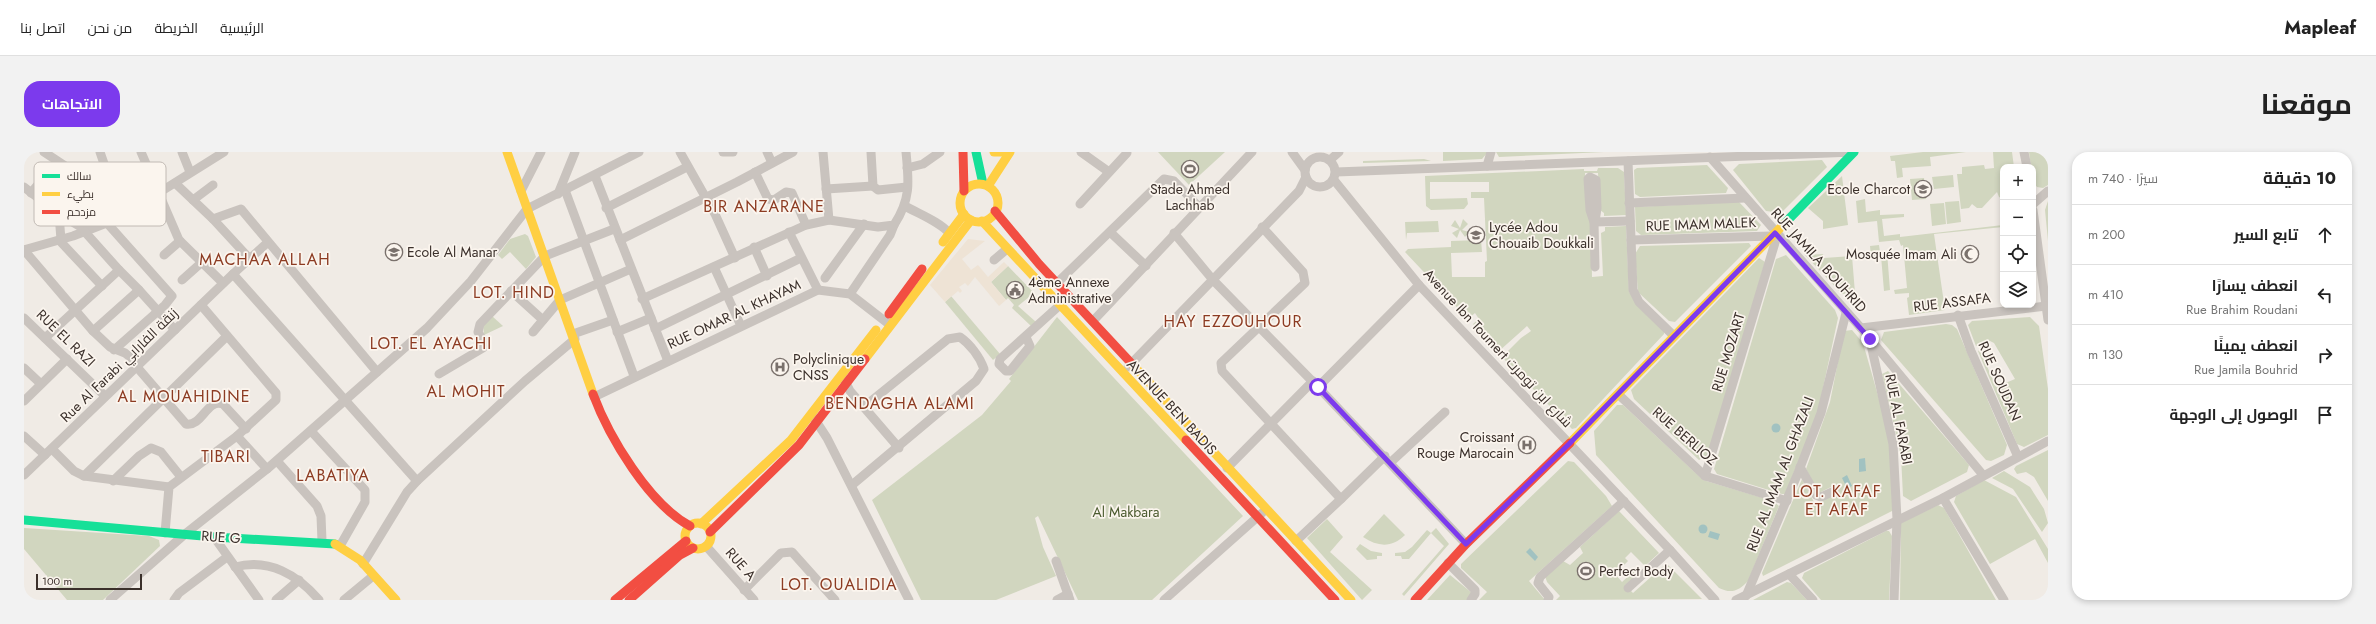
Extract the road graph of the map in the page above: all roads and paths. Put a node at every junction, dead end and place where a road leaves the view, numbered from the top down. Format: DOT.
graph roads {
  1 [pos="44,152"];
  2 [pos="100,152"];
  3 [pos="141,152"];
  4 [pos="182,152"];
  5 [pos="224,152"];
  6 [pos="507,152"];
  7 [pos="541,152"];
  8 [pos="575,152"];
  9 [pos="639,152"];
  10 [pos="680,152"];
  11 [pos="723,152"];
  12 [pos="733,152"];
  13 [pos="767,152"];
  14 [pos="793,152"];
  15 [pos="823,152"];
  16 [pos="871,152"];
  17 [pos="906,152"];
  18 [pos="940,152"];
  19 [pos="963,152"];
  20 [pos="976,152"];
  21 [pos="994,152"];
  22 [pos="1010,152"];
  23 [pos="1081,152"];
  24 [pos="1252,152"];
  25 [pos="1292,152"];
  26 [pos="1339,152"];
  27 [pos="1491,152"];
  28 [pos="1849,152"];
  29 [pos="2024,152"];
  30 [pos="1127,153"];
  31 [pos="1710,155"];
  32 [pos="1324,160"];
  33 [pos="1628,161"];
  34 [pos="57,162"];
  35 [pos="104,162"];
  36 [pos="145,162"];
  37 [pos="772,162"];
  38 [pos="2026,164"];
  39 [pos="1487,166"];
  40 [pos="687,167"];
  41 [pos="907,168"];
  42 [pos="190,172"];
  43 [pos="755,172"];
  44 [pos="1109,172"];
  45 [pos="1305,174"];
  46 [pos="595,176"];
  47 [pos="175,183"];
  48 [pos="213,185"];
  49 [pos="986,185"];
  50 [pos="1313,185"];
  51 [pos="873,186"];
  52 [pos="907,187"];
  53 [pos="1324,187"];
  54 [pos="166,188"];
  55 [pos="826,189"];
  56 [pos="521,191"];
  57 [pos="964,191"];
  58 [pos="1299,191"];
  59 [pos="2048,191"];
  60 [pos="562,192"];
  61 [pos="705,198"];
  62 [pos="1347,198"];
  63 [pos="1745,198"];
  64 [pos="193,200"];
  65 [pos="2036,201"];
  66 [pos="1629,202"];
  67 [pos="1080,204"];
  68 [pos="905,206"];
  69 [pos="1199,207"];
  70 [pos="606,208"];
  71 [pos="527,209"];
  72 [pos="166,210"];
  73 [pos="995,211"];
  74 [pos="967,217"];
  75 [pos="213,219"];
  76 [pos="829,220"];
  77 [pos="982,221"];
  78 [pos="1630,221"];
  79 [pos="806,224"];
  80 [pos="864,224"];
  81 [pos="894,225"];
  82 [pos="59,226"];
  83 [pos="78,226"];
  84 [pos="101,226"];
  85 [pos="109,226"];
  86 [pos="1262,228"];
  87 [pos="614,229"];
  88 [pos="86,231"];
  89 [pos="789,232"];
  90 [pos="1110,232"];
  91 [pos="2036,232"];
  92 [pos="949,233"];
  93 [pos="1174,233"];
  94 [pos="1775,235"];
  95 [pos="60,240"];
  96 [pos="620,240"];
  97 [pos="1631,240"];
  98 [pos="180,241"];
  99 [pos="583,241"];
  100 [pos="267,243"];
  101 [pos="26,247"];
  102 [pos="754,247"];
  103 [pos="1007,248"];
  104 [pos="1029,253"];
  105 [pos="164,256"];
  106 [pos="545,256"];
  107 [pos="249,258"];
  108 [pos="735,258"];
  109 [pos="801,258"];
  110 [pos="994,260"];
  111 [pos="1019,261"];
  112 [pos="201,263"];
  113 [pos="1146,266"];
  114 [pos="1595,266"];
  115 [pos="714,267"];
  116 [pos="630,269"];
  117 [pos="119,270"];
  118 [pos="233,274"];
  119 [pos="767,276"];
  120 [pos="825,278"];
  121 [pos="182,280"];
  122 [pos="1213,280"];
  123 [pos="223,283"];
  124 [pos="1057,283"];
  125 [pos="599,284"];
  126 [pos="1419,285"];
  127 [pos="102,286"];
  128 [pos="139,290"];
  129 [pos="818,290"];
  130 [pos="511,292"];
  131 [pos="850,294"];
  132 [pos="726,296"];
  133 [pos="642,299"];
  134 [pos="560,300"];
  135 [pos="201,305"];
  136 [pos="1060,305"];
  137 [pos="2046,306"];
  138 [pos="75,311"];
  139 [pos="159,311"];
  140 [pos="1846,313"];
  141 [pos="1958,315"];
  142 [pos="24,318"];
  143 [pos="651,318"];
  144 [pos="543,320"];
  145 [pos="613,320"];
  146 [pos="2048,320"];
  147 [pos="1093,321"];
  148 [pos="887,323"];
  149 [pos="741,326"];
  150 [pos="1260,327"];
  151 [pos="1860,328"];
  152 [pos="655,329"];
  153 [pos="175,330"];
  154 [pos="93,331"];
  155 [pos="533,332"];
  156 [pos="617,332"];
  157 [pos="227,336"];
  158 [pos="1674,336"];
  159 [pos="574,337"];
  160 [pos="1026,337"];
  161 [pos="45,338"];
  162 [pos="1870,339"];
  163 [pos="114,350"];
  164 [pos="67,359"];
  165 [pos="668,361"];
  166 [pos="1131,363"];
  167 [pos="138,365"];
  168 [pos="24,368"];
  169 [pos="377,372"];
  170 [pos="1123,372"];
  171 [pos="440,374"];
  172 [pos="842,374"];
  173 [pos="634,376"];
  174 [pos="40,384"];
  175 [pos="1316,384"];
  176 [pos="846,385"];
  177 [pos="1618,394"];
  178 [pos="105,396"];
  179 [pos="594,397"];
  180 [pos="163,399"];
  181 [pos="345,400"];
  182 [pos="24,401"];
  183 [pos="864,406"];
  184 [pos="1445,412"];
  185 [pos="814,418"];
  186 [pos="1271,423"];
  187 [pos="246,429"];
  188 [pos="311,431"];
  189 [pos="24,436"];
  190 [pos="237,436"];
  191 [pos="2048,441"];
  192 [pos="1569,444"];
  193 [pos="899,448"];
  194 [pos="52,449"];
  195 [pos="45,455"];
  196 [pos="2018,457"];
  197 [pos="1388,459"];
  198 [pos="277,460"];
  199 [pos="1800,467"];
  200 [pos="1228,468"];
  201 [pos="268,469"];
  202 [pos="24,475"];
  203 [pos="1983,475"];
  204 [pos="84,476"];
  205 [pos="1705,476"];
  206 [pos="182,477"];
  207 [pos="113,481"];
  208 [pos="417,481"];
  209 [pos="169,486"];
  210 [pos="852,486"];
  211 [pos="1834,491"];
  212 [pos="1943,498"];
  213 [pos="1341,499"];
  214 [pos="1624,501"];
  215 [pos="1787,501"];
  216 [pos="1266,510"];
  217 [pos="1257,516"];
  218 [pos="24,520"];
  219 [pos="1897,520"];
  220 [pos="701,524"];
  221 [pos="690,526"];
  222 [pos="710,532"];
  223 [pos="164,533"];
  224 [pos="185,534"];
  225 [pos="214,537"];
  226 [pos="686,541"];
  227 [pos="1296,541"];
  228 [pos="322,542"];
  229 [pos="1466,544"];
  230 [pos="340,546"];
  231 [pos="706,546"];
  232 [pos="693,548"];
  233 [pos="1670,550"];
  234 [pos="227,557"];
  235 [pos="1056,561"];
  236 [pos="1448,563"];
  237 [pos="363,564"];
  238 [pos="235,567"];
  239 [pos="1789,574"];
  240 [pos="373,576"];
  241 [pos="299,580"];
  242 [pos="1628,588"];
  243 [pos="744,590"];
  244 [pos="1746,596"];
  245 [pos="1069,597"];
  246 [pos="179,598"];
  247 [pos="258,599"];
  248 [pos="110,600"];
  249 [pos="276,600"];
  250 [pos="319,600"];
  251 [pos="344,600"];
  252 [pos="396,600"];
  253 [pos="615,600"];
  254 [pos="629,600"];
  255 [pos="754,600"];
  256 [pos="835,600"];
  257 [pos="910,600"];
  258 [pos="1057,600"];
  259 [pos="1164,600"];
  260 [pos="1335,600"];
  261 [pos="1351,600"];
  262 [pos="1415,600"];
  263 [pos="1471,600"];
  264 [pos="1548,600"];
  265 [pos="1715,600"];
  266 [pos="1736,600"];
  267 [pos="1813,600"];
  268 [pos="1894,600"];
  269 [pos="2004,600"];
  1 -- 34 [label="street"];
  2 -- 35 [label="street"];
  3 -- 36 [label="street"];
  4 -- 42 [label="street"];
  5 -- 42 [label="street"];
  6 -- 56 [label="main road"];
  7 -- 56 [label="street"];
  8 -- 60 [label="street"];
  9 -- 46 [label="street"];
  10 -- 40 [label="street"];
  11 -- 12 [label="street"];
  13 -- 37 [label="street"];
  14 -- 37 [label="street"];
  15 -- 55 [label="street"];
  16 -- 51 [label="street"];
  17 -- 41 [label="street"];
  18 -- 41 [label="street"];
  19 -- 57 [label="main road"];
  20 -- 49 [label="main road"];
  21 -- 22 [label="main road"];
  22 -- 49 [label="main road"];
  23 -- 44 [label="street"];
  24 -- 69 [label="street"];
  25 -- 45 [label="street"];
  26 -- 32 [label="street"];
  27 -- 39 [label="street"];
  28 -- 31 [label="street"];
  28 -- 94 [label="main road"];
  29 -- 38 [label="street"];
  30 -- 44 [label="street"];
  31 -- 33 [label="street"];
  31 -- 63 [label="street, RUE JAMILA BOUHRID"];
  32 -- 39 [label="street"];
  32 -- 45 [label="street"];
  32 -- 53 [label="street"];
  32 -- 62 [label="street, Avenue Ibn Toumert شارع ابن تومرت"];
  33 -- 39 [label="street"];
  33 -- 66 [label="street"];
  37 -- 43 [label="street"];
  40 -- 61 [label="street"];
  40 -- 70 [label="street"];
  41 -- 52 [label="street"];
  42 -- 47 [label="street"];
  43 -- 61 [label="street"];
  43 -- 79 [label="street"];
  44 -- 67 [label="street"];
  45 -- 50 [label="street"];
  45 -- 58 [label="street"];
  46 -- 60 [label="street"];
  46 -- 70 [label="street"];
  47 -- 54 [label="street"];
  47 -- 64 [label="street"];
  48 -- 64 [label="street"];
  49 -- 57 [label="main road"];
  49 -- 73 [label="main road"];
  50 -- 53 [label="street, Avenue Ibn Toumert شارع ابن تومرت"];
  50 -- 58 [label="street"];
  51 -- 52 [label="street"];
  51 -- 55 [label="street"];
  52 -- 68 [label="street"];
  53 -- 62 [label="street, Avenue Ibn Toumert شارع ابن تومرت"];
  55 -- 76 [label="street"];
  56 -- 71 [label="main road"];
  57 -- 74 [label="main road"];
  58 -- 86 [label="street"];
  59 -- 65 [label="street"];
  60 -- 71 [label="street"];
  60 -- 99 [label="street"];
  61 -- 96 [label="street"];
  61 -- 108 [label="street"];
  62 -- 126 [label="street, Avenue Ibn Toumert شارع ابن تومرت"];
  63 -- 66 [label="street"];
  63 -- 94 [label="street, RUE JAMILA BOUHRID"];
  64 -- 75 [label="street"];
  66 -- 78 [label="street"];
  68 -- 81 [label="street"];
  68 -- 92 [label="street"];
  69 -- 90 [label="street"];
  69 -- 93 [label="street"];
  70 -- 87 [label="street"];
  71 -- 106 [label="main road"];
  71 -- 169 [label="street"];
  72 -- 98 [label="street"];
  73 -- 77 [label="main road"];
  73 -- 104 [label="main road, AVENUE BEN BADIS"];
  74 -- 77 [label="main road"];
  74 -- 92 [label="main road"];
  74 -- 148 [label="main road"];
  75 -- 100 [label="street"];
  75 -- 107 [label="street"];
  76 -- 79 [label="street"];
  76 -- 80 [label="street"];
  77 -- 103 [label="main road, AVENUE BEN BADIS"];
  78 -- 97 [label="street"];
  78 -- 114 [label="street"];
  79 -- 89 [label="street"];
  80 -- 81 [label="street"];
  80 -- 120 [label="street"];
  81 -- 131 [label="street"];
  82 -- 95 [label="street"];
  83 -- 88 [label="street"];
  84 -- 88 [label="street"];
  85 -- 139 [label="street"];
  86 -- 122 [label="street"];
  86 -- 150 [label="street"];
  87 -- 96 [label="street"];
  87 -- 99 [label="street"];
  88 -- 95 [label="street"];
  88 -- 117 [label="street"];
  89 -- 102 [label="street"];
  89 -- 109 [label="street"];
  90 -- 113 [label="street"];
  90 -- 124 [label="street"];
  91 -- 137 [label="street"];
  92 -- 148 [label="main road"];
  93 -- 113 [label="street"];
  93 -- 122 [label="street"];
  94 -- 97 [label="street, RUE IMAM MALEK"];
  94 -- 140 [label="street, RUE JAMILA BOUHRID"];
  94 -- 158 [label="main road"];
  94 -- 205 [label="street, RUE MOZART"];
  95 -- 101 [label="street"];
  95 -- 127 [label="street"];
  96 -- 116 [label="street"];
  97 -- 158 [label="street"];
  98 -- 105 [label="street"];
  98 -- 112 [label="street"];
  99 -- 106 [label="street"];
  99 -- 125 [label="street"];
  100 -- 107 [label="street, Rue Al Farabi زنقة الفارابي"];
  100 -- 169 [label="street"];
  101 -- 138 [label="street"];
  102 -- 108 [label="street"];
  102 -- 119 [label="street"];
  103 -- 110 [label="street"];
  103 -- 111 [label="main road, AVENUE BEN BADIS"];
  104 -- 111 [label="main road"];
  104 -- 124 [label="main road, AVENUE BEN BADIS"];
  106 -- 130 [label="street"];
  106 -- 134 [label="main road"];
  107 -- 118 [label="street, Rue Al Farabi زنقة الفارابي"];
  108 -- 115 [label="street"];
  109 -- 119 [label="street"];
  109 -- 129 [label="street"];
  111 -- 136 [label="main road, AVENUE BEN BADIS"];
  112 -- 121 [label="street"];
  112 -- 123 [label="street"];
  113 -- 147 [label="street"];
  115 -- 132 [label="street"];
  115 -- 133 [label="street"];
  116 -- 125 [label="street"];
  116 -- 133 [label="street"];
  117 -- 127 [label="street"];
  117 -- 128 [label="street"];
  118 -- 123 [label="street, Rue Al Farabi زنقة الفارابي"];
  118 -- 181 [label="street"];
  119 -- 132 [label="street"];
  122 -- 150 [label="street"];
  122 -- 166 [label="street"];
  123 -- 135 [label="street, Rue Al Farabi زنقة الفارابي"];
  124 -- 147 [label="main road, AVENUE BEN BADIS"];
  125 -- 134 [label="street"];
  125 -- 145 [label="street"];
  126 -- 175 [label="street"];
  126 -- 192 [label="street, Avenue Ibn Toumert شارع ابن تومرت"];
  127 -- 138 [label="street"];
  128 -- 139 [label="street"];
  128 -- 154 [label="street"];
  129 -- 131 [label="street, RUE OMAR AL KHAYAM"];
  129 -- 149 [label="street, RUE OMAR AL KHAYAM"];
  130 -- 144 [label="street"];
  130 -- 171 [label="street"];
  131 -- 148 [label="street"];
  132 -- 149 [label="street"];
  132 -- 152 [label="street"];
  133 -- 143 [label="street"];
  134 -- 144 [label="street"];
  134 -- 159 [label="main road"];
  135 -- 153 [label="street, Rue Al Farabi زنقة الفارابي"];
  135 -- 157 [label="street"];
  136 -- 160 [label="street"];
  136 -- 170 [label="main road, AVENUE BEN BADIS"];
  137 -- 141 [label="street, RUE ASSAFA"];
  137 -- 146 [label="street"];
  138 -- 154 [label="street"];
  138 -- 161 [label="street"];
  139 -- 153 [label="street"];
  139 -- 163 [label="street"];
  140 -- 151 [label="street, RUE JAMILA BOUHRID"];
  140 -- 199 [label="street, RUE AL IMAM AL GHAZALI"];
  141 -- 151 [label="street, RUE ASSAFA"];
  141 -- 196 [label="street, RUE SOUDAN"];
  142 -- 161 [label="street, RUE EL RAZI"];
  143 -- 152 [label="street"];
  143 -- 156 [label="street"];
  144 -- 155 [label="street"];
  145 -- 156 [label="street"];
  145 -- 159 [label="street"];
  147 -- 166 [label="main road, AVENUE BEN BADIS"];
  148 -- 172 [label="main road"];
  148 -- 176 [label="main road"];
  149 -- 165 [label="street, RUE OMAR AL KHAYAM"];
  150 -- 175 [label="street"];
  150 -- 186 [label="street"];
  151 -- 162 [label="street, RUE JAMILA BOUHRID"];
  152 -- 165 [label="street"];
  153 -- 167 [label="street, Rue Al Farabi زنقة الفارابي"];
  154 -- 163 [label="street"];
  156 -- 173 [label="street"];
  157 -- 180 [label="street"];
  157 -- 187 [label="street"];
  158 -- 177 [label="main road"];
  159 -- 179 [label="main road"];
  159 -- 208 [label="street"];
  161 -- 164 [label="street, RUE EL RAZI"];
  162 -- 203 [label="street, RUE JAMILA BOUHRID"];
  162 -- 219 [label="street, RUE AL FARABI"];
  163 -- 167 [label="street"];
  164 -- 174 [label="street"];
  164 -- 178 [label="street, RUE EL RAZI"];
  165 -- 173 [label="street, RUE OMAR AL KHAYAM"];
  166 -- 170 [label="street"];
  166 -- 200 [label="main road, AVENUE BEN BADIS"];
  167 -- 178 [label="street, Rue Al Farabi زنقة الفارابي"];
  167 -- 180 [label="street"];
  168 -- 174 [label="street"];
  169 -- 181 [label="street"];
  170 -- 217 [label="main road, AVENUE BEN BADIS"];
  172 -- 176 [label="street"];
  172 -- 185 [label="main road"];
  173 -- 179 [label="street, RUE OMAR AL KHAYAM"];
  174 -- 182 [label="street"];
  175 -- 186 [label="street"];
  175 -- 197 [label="street"];
  176 -- 183 [label="street"];
  176 -- 185 [label="main road"];
  177 -- 192 [label="main road"];
  177 -- 205 [label="street, RUE BERLIOZ"];
  178 -- 194 [label="street, Rue Al Farabi زنقة الفارابي"];
  179 -- 221 [label="main road"];
  180 -- 187 [label="street"];
  180 -- 204 [label="street"];
  181 -- 188 [label="street"];
  181 -- 208 [label="street"];
  183 -- 193 [label="street"];
  183 -- 193 [label="street"];
  184 -- 197 [label="street"];
  185 -- 210 [label="street"];
  185 -- 220 [label="main road"];
  185 -- 222 [label="main road"];
  186 -- 200 [label="street"];
  186 -- 213 [label="street"];
  187 -- 190 [label="street"];
  188 -- 198 [label="street"];
  188 -- 230 [label="street"];
  189 -- 195 [label="street"];
  190 -- 201 [label="street"];
  190 -- 206 [label="street"];
  191 -- 196 [label="street"];
  192 -- 214 [label="street, Avenue Ibn Toumert شارع ابن تومرت"];
  192 -- 229 [label="main road"];
  193 -- 210 [label="street"];
  194 -- 195 [label="street, Rue Al Farabi زنقة الفارابي"];
  194 -- 204 [label="street"];
  195 -- 202 [label="street, Rue Al Farabi زنقة الفارابي"];
  196 -- 203 [label="street"];
  197 -- 213 [label="street"];
  197 -- 229 [label="street"];
  198 -- 201 [label="street"];
  198 -- 228 [label="street"];
  199 -- 211 [label="street"];
  199 -- 215 [label="street, RUE AL IMAM AL GHAZALI"];
  200 -- 216 [label="main road, AVENUE BEN BADIS"];
  201 -- 224 [label="street"];
  203 -- 212 [label="street"];
  204 -- 207 [label="street"];
  205 -- 215 [label="street, RUE BERLIOZ"];
  206 -- 207 [label="street"];
  206 -- 209 [label="street"];
  207 -- 209 [label="street"];
  208 -- 237 [label="street"];
  209 -- 223 [label="street"];
  210 -- 257 [label="street"];
  212 -- 219 [label="street"];
  212 -- 269 [label="street"];
  213 -- 227 [label="street"];
  214 -- 233 [label="street, Avenue Ibn Toumert شارع ابن تومرت"];
  214 -- 264 [label="street"];
  215 -- 244 [label="street, RUE AL IMAM AL GHAZALI"];
  216 -- 217 [label="street"];
  216 -- 227 [label="main road, AVENUE BEN BADIS"];
  217 -- 259 [label="street"];
  217 -- 260 [label="main road, AVENUE BEN BADIS"];
  218 -- 223 [label="main road, RUE G"];
  219 -- 239 [label="street"];
  219 -- 268 [label="street, RUE AL FARABI"];
  220 -- 221 [label="main road"];
  220 -- 222 [label="main road"];
  221 -- 226 [label="main road"];
  222 -- 231 [label="main road"];
  223 -- 224 [label="main road, RUE G"];
  224 -- 225 [label="main road, RUE G"];
  224 -- 248 [label="street"];
  225 -- 228 [label="main road, RUE G"];
  225 -- 234 [label="street"];
  226 -- 232 [label="main road"];
  226 -- 253 [label="main road"];
  227 -- 261 [label="main road, AVENUE BEN BADIS"];
  228 -- 230 [label="main road, RUE G"];
  229 -- 236 [label="main road"];
  230 -- 237 [label="main road, RUE G"];
  231 -- 232 [label="main road"];
  231 -- 243 [label="street, RUE A"];
  232 -- 254 [label="main road"];
  233 -- 242 [label="street"];
  233 -- 265 [label="street, Avenue Ibn Toumert شارع ابن تومرت"];
  234 -- 238 [label="street"];
  234 -- 246 [label="street"];
  235 -- 245 [label="street"];
  236 -- 262 [label="main road"];
  236 -- 263 [label="street"];
  237 -- 240 [label="main road, RUE G"];
  238 -- 241 [label="street"];
  238 -- 247 [label="street"];
  239 -- 244 [label="street"];
  239 -- 267 [label="street"];
  240 -- 251 [label="street"];
  240 -- 252 [label="main road, RUE G"];
  241 -- 249 [label="street"];
  241 -- 250 [label="street"];
  243 -- 255 [label="street, RUE A"];
  243 -- 256 [label="street"];
  244 -- 266 [label="street"];
  245 -- 258 [label="street"];
}
